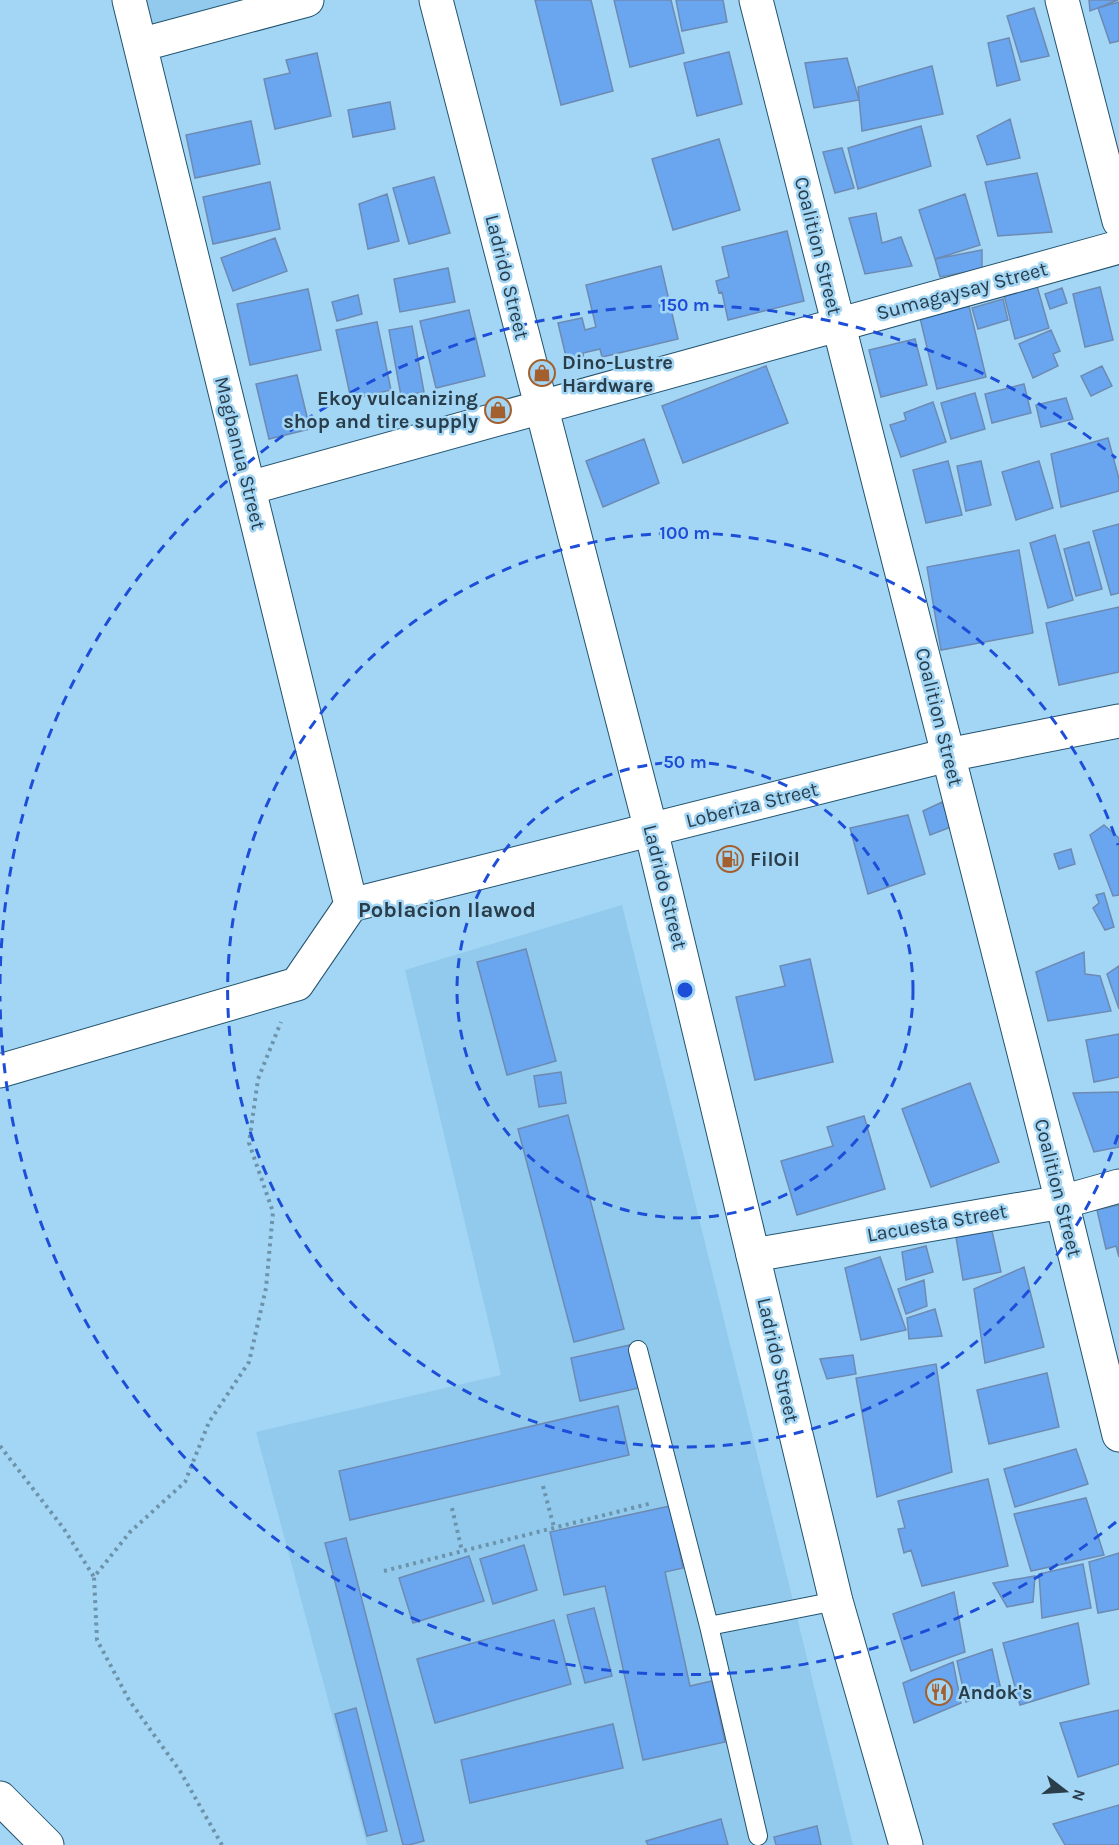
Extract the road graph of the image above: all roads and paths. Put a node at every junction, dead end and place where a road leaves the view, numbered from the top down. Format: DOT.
graph roads {
  1 [pos="129,0"];
  2 [pos="307,0"];
  3 [pos="436,0"];
  4 [pos="756,0"];
  5 [pos="1062,0"];
  6 [pos="140,45"];
  7 [pos="1119,221"];
  8 [pos="1119,247"];
  9 [pos="838,325"];
  10 [pos="540,408"];
  11 [pos="249,488"];
  12 [pos="1119,721"];
  13 [pos="948,755"];
  14 [pos="651,830"];
  15 [pos="351,905"];
  16 [pos="297,984"];
  17 [pos="0,1071"];
  18 [pos="1119,1186"];
  19 [pos="1062,1202"];
  20 [pos="753,1255"];
  21 [pos="638,1350"];
  22 [pos="1119,1435"];
  23 [pos="0,1446"];
  24 [pos="543,1486"];
  25 [pos="676,1497"];
  26 [pos="452,1508"];
  27 [pos="554,1527"];
  28 [pos="462,1551"];
  29 [pos="384,1571"];
  30 [pos="94,1577"];
  31 [pos="836,1601"];
  32 [pos="709,1626"];
  33 [pos="0,1798"];
  34 [pos="758,1836"];
  35 [pos="47,1845"];
  36 [pos="222,1845"];
  37 [pos="906,1845"];
  1 -- 6 [label="street, Magbanua Street"];
  2 -- 6 [label="street"];
  3 -- 10 [label="street, Ladrido Street"];
  4 -- 9 [label="street, Coalition Street"];
  5 -- 7 [label="street"];
  6 -- 11 [label="street, Magbanua Street"];
  8 -- 9 [label="street, Sumagaysay Street"];
  9 -- 10 [label="street, Sumagaysay Street"];
  9 -- 13 [label="street, Coalition Street"];
  10 -- 11 [label="street, Sumagaysay Street"];
  10 -- 14 [label="street, Ladrido Street"];
  11 -- 15 [label="street, Magbanua Street"];
  12 -- 13 [label="street, Loberiza Street"];
  13 -- 14 [label="street, Loberiza Street"];
  13 -- 19 [label="street, Coalition Street"];
  14 -- 15 [label="street, Loberiza Street"];
  14 -- 20 [label="street, Ladrido Street"];
  15 -- 16 [label="street"];
  16 -- 17 [label="street"];
  16 -- 30 [label="path"];
  18 -- 19 [label="street, Lacuesta Street"];
  19 -- 20 [label="street, Lacuesta Street"];
  19 -- 22 [label="street, Coalition Street"];
  20 -- 31 [label="street, Ladrido Street"];
  21 -- 25 [label="lane"];
  23 -- 30 [label="path"];
  24 -- 27 [label="path"];
  25 -- 27 [label="path"];
  25 -- 32 [label="lane"];
  26 -- 28 [label="path"];
  27 -- 28 [label="path"];
  28 -- 29 [label="path"];
  30 -- 36 [label="path"];
  31 -- 32 [label="lane"];
  31 -- 37 [label="street, Ladrido Street"];
  32 -- 34 [label="lane"];
  33 -- 35 [label="street"];
}
